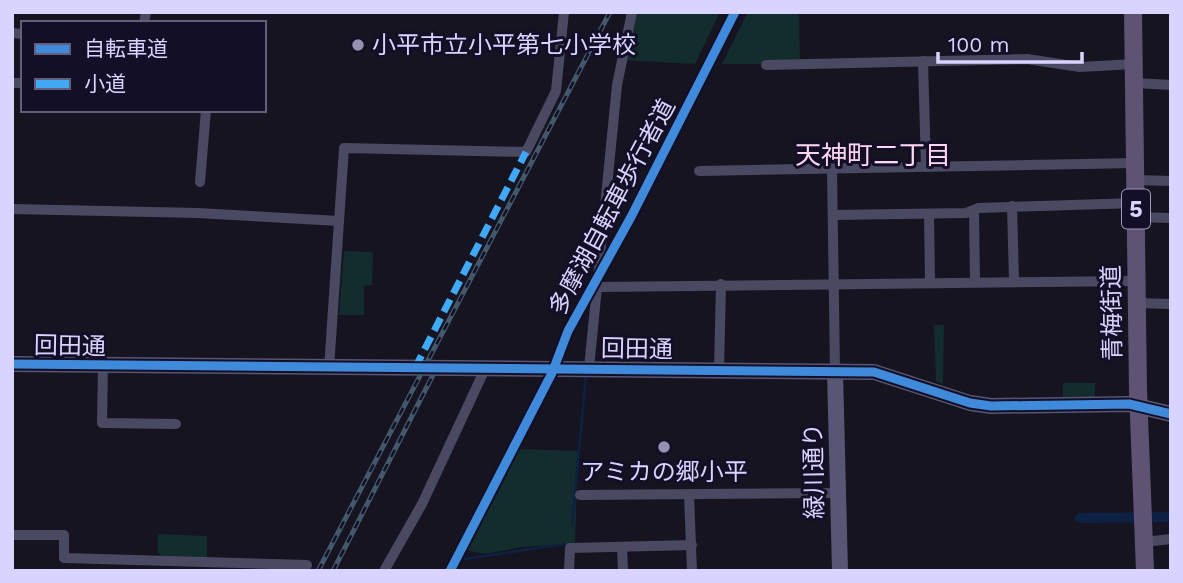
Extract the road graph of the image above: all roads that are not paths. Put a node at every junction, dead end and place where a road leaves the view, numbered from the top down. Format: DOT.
graph roads {
  1 [pos="564,12"];
  2 [pos="632,12"];
  3 [pos="1133,12"];
  4 [pos="923,61"];
  5 [pos="1134,64"];
  6 [pos="766,65"];
  7 [pos="1134,83"];
  8 [pos="1171,85"];
  9 [pos="206,112"];
  10 [pos="926,167"];
  11 [pos="832,169"];
  12 [pos="699,172"];
  13 [pos="1135,172"];
  14 [pos="1171,181"];
  15 [pos="200,182"];
  16 [pos="1012,206"];
  17 [pos="12,209"];
  18 [pos="1136,210"];
  19 [pos="974,211"];
  20 [pos="929,214"];
  21 [pos="833,215"];
  22 [pos="1171,218"];
  23 [pos="339,221"];
  24 [pos="930,281"];
  25 [pos="1014,281"];
  26 [pos="1136,281"];
  27 [pos="975,282"];
  28 [pos="834,283"];
  29 [pos="721,284"];
  30 [pos="599,287"];
  31 [pos="1136,303"];
  32 [pos="1171,304"];
  33 [pos="12,364"];
  34 [pos="103,365"];
  35 [pos="486,367"];
  36 [pos="329,368"];
  37 [pos="589,368"];
  38 [pos="719,370"];
  39 [pos="835,371"];
  40 [pos="1139,406"];
  41 [pos="1171,414"];
  42 [pos="176,424"];
  43 [pos="837,494"];
  44 [pos="580,495"];
  45 [pos="689,495"];
  46 [pos="12,535"];
  47 [pos="1171,539"];
  48 [pos="1144,542"];
  49 [pos="692,545"];
  50 [pos="622,547"];
  51 [pos="143,565"];
  52 [pos="303,571"];
  53 [pos="384,571"];
  54 [pos="569,571"];
  55 [pos="622,571"];
  56 [pos="692,571"];
  57 [pos="840,571"];
  58 [pos="1144,571"];
  1 -- 23 [label="street"];
  2 -- 30 [label="street"];
  3 -- 5 [label="main road, 青梅街道 / 5"];
  4 -- 5 [label="street"];
  4 -- 6 [label="street"];
  4 -- 10 [label="street"];
  5 -- 7 [label="main road, 青梅街道 / 5"];
  7 -- 8 [label="street"];
  7 -- 13 [label="main road, 青梅街道 / 5"];
  9 -- 15 [label="street"];
  10 -- 11 [label="street"];
  10 -- 13 [label="street"];
  11 -- 12 [label="street"];
  11 -- 21 [label="street"];
  13 -- 14 [label="street"];
  13 -- 18 [label="main road, 青梅街道 / 5"];
  16 -- 18 [label="street"];
  16 -- 19 [label="street"];
  16 -- 25 [label="street"];
  17 -- 23 [label="street"];
  18 -- 22 [label="street"];
  18 -- 26 [label="main road, 青梅街道 / 5"];
  19 -- 20 [label="street"];
  19 -- 27 [label="street"];
  20 -- 21 [label="street"];
  20 -- 24 [label="street"];
  21 -- 28 [label="street"];
  23 -- 36 [label="street"];
  24 -- 27 [label="street"];
  24 -- 28 [label="street"];
  25 -- 26 [label="street"];
  25 -- 27 [label="street"];
  26 -- 31 [label="main road, 青梅街道 / 5"];
  28 -- 29 [label="street"];
  28 -- 39 [label="street"];
  29 -- 30 [label="street"];
  29 -- 38 [label="street"];
  30 -- 37 [label="street"];
  31 -- 32 [label="street"];
  31 -- 40 [label="main road, 青梅街道 / 5"];
  33 -- 34 [label="street, 回田通"];
  34 -- 36 [label="street, 回田通"];
  34 -- 42 [label="street"];
  35 -- 36 [label="street, 回田通"];
  35 -- 37 [label="street, 回田通"];
  35 -- 53 [label="street"];
  37 -- 38 [label="street, 回田通"];
  38 -- 39 [label="street, 回田通"];
  39 -- 40 [label="street, 回田通"];
  39 -- 43 [label="street, 緑川通り"];
  40 -- 41 [label="street, 回田通"];
  40 -- 48 [label="main road, 青梅街道 / 5"];
  43 -- 45 [label="street"];
  43 -- 57 [label="street, 緑川通り"];
  44 -- 45 [label="street"];
  45 -- 49 [label="street"];
  46 -- 51 [label="street"];
  47 -- 48 [label="street"];
  48 -- 58 [label="main road, 青梅街道 / 5"];
  49 -- 50 [label="street"];
  49 -- 56 [label="street"];
  50 -- 54 [label="street"];
  50 -- 55 [label="street"];
  51 -- 52 [label="street"];
}
